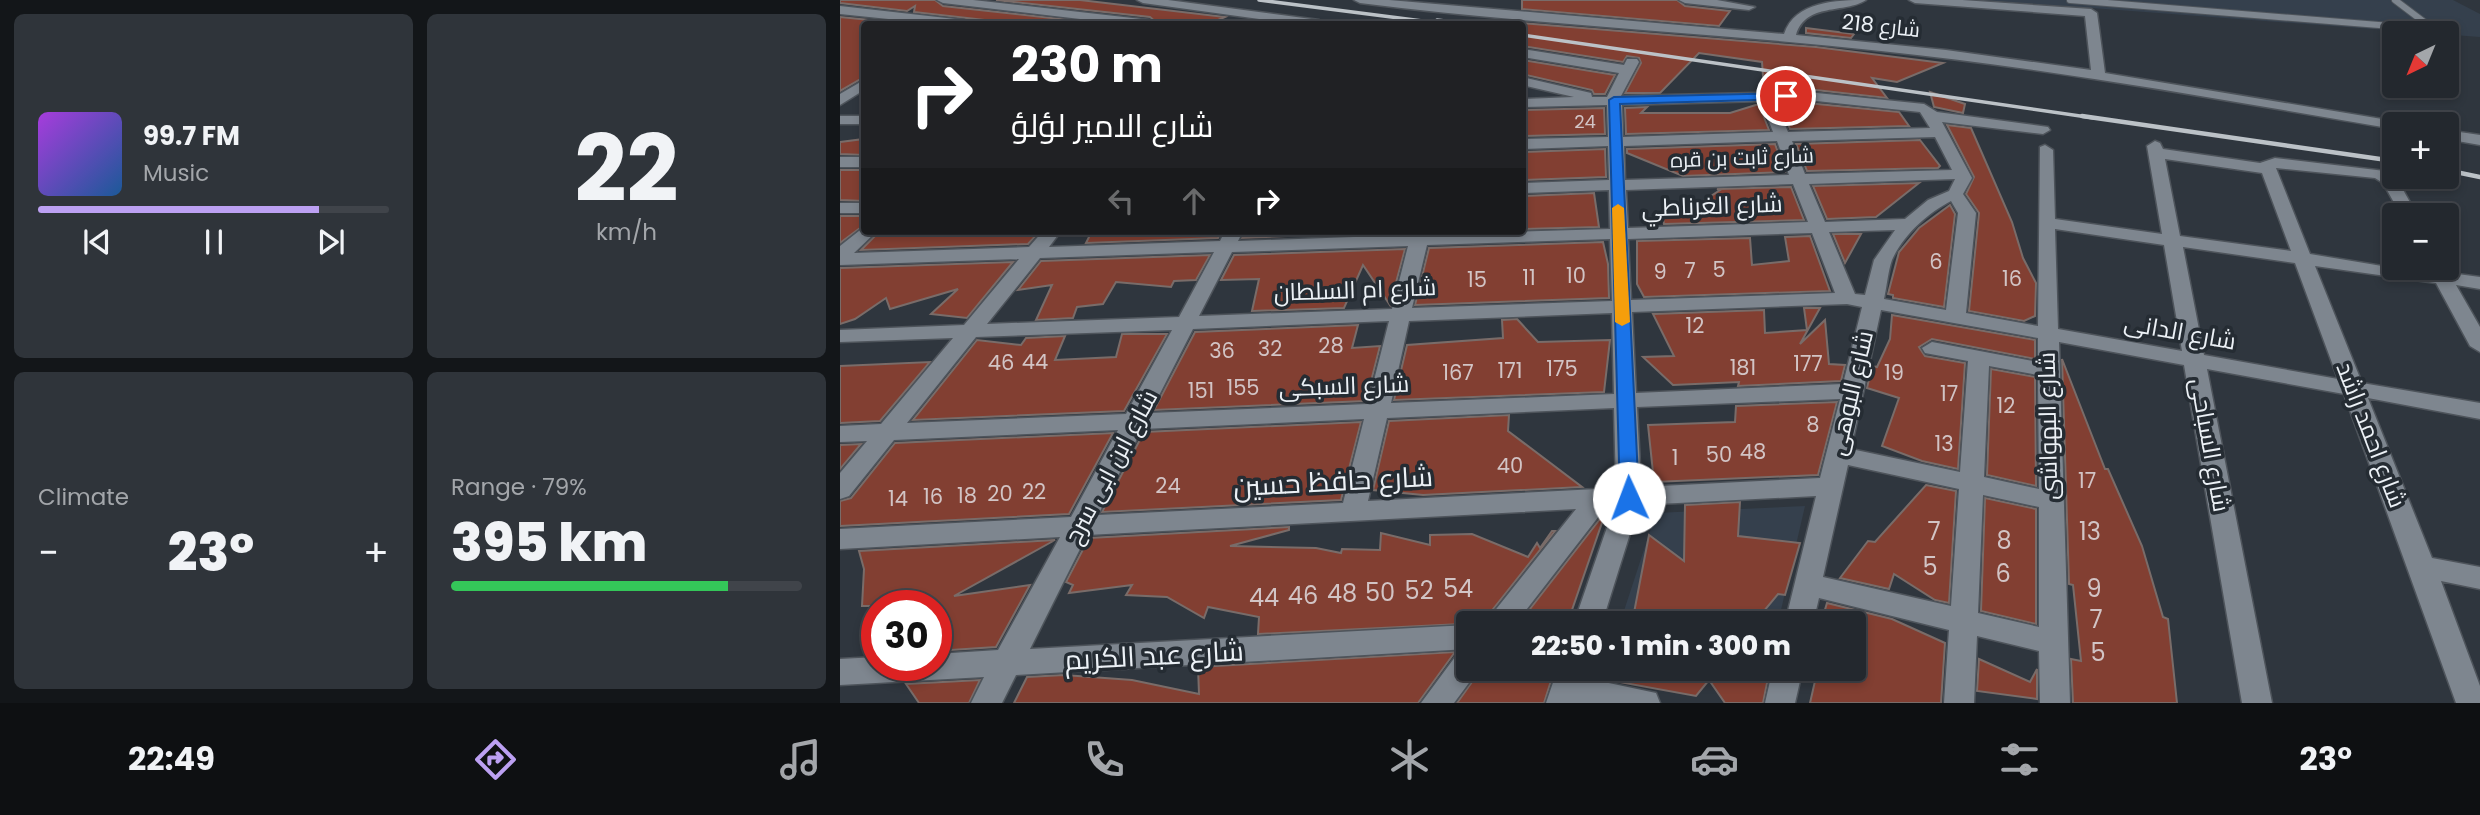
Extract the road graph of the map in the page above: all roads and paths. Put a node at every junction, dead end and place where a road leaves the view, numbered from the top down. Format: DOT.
graph roads {
  1 [pos="878,0"];
  2 [pos="943,0"];
  3 [pos="1141,0"];
  4 [pos="1518,0"];
  5 [pos="1685,0"];
  6 [pos="1860,0"];
  7 [pos="1916,0"];
  8 [pos="2070,0"];
  9 [pos="2395,0"];
  10 [pos="1369,1"];
  11 [pos="1404,2"];
  12 [pos="1753,3"];
  13 [pos="2091,5"];
  14 [pos="840,10"];
  15 [pos="855,12"];
  16 [pos="1497,16"];
  17 [pos="840,20"];
  18 [pos="932,21"];
  19 [pos="1098,21"];
  20 [pos="1107,21"];
  21 [pos="1297,21"];
  22 [pos="1724,35"];
  23 [pos="1790,39"];
  24 [pos="1526,53"];
  25 [pos="2098,74"];
  26 [pos="1526,82"];
  27 [pos="861,88"];
  28 [pos="1766,96"];
  29 [pos="840,101"];
  30 [pos="1606,101"];
  31 [pos="1526,103"];
  32 [pos="1924,111"];
  33 [pos="853,120"];
  34 [pos="2382,123"];
  35 [pos="840,130"];
  36 [pos="1940,132"];
  37 [pos="1782,136"];
  38 [pos="2459,136"];
  39 [pos="2480,140"];
  40 [pos="1616,141"];
  41 [pos="1526,144"];
  42 [pos="840,162"];
  43 [pos="861,162"];
  44 [pos="2268,168"];
  45 [pos="1799,179"];
  46 [pos="1959,184"];
  47 [pos="1617,185"];
  48 [pos="1526,187"];
  49 [pos="2402,203"];
  50 [pos="840,208"];
  51 [pos="861,208"];
  52 [pos="2047,223"];
  53 [pos="1913,224"];
  54 [pos="1818,227"];
  55 [pos="1619,233"];
  56 [pos="1526,234"];
  57 [pos="864,235"];
  58 [pos="1049,235"];
  59 [pos="1486,235"];
  60 [pos="1420,236"];
  61 [pos="1230,239"];
  62 [pos="2172,240"];
  63 [pos="1034,253"];
  64 [pos="840,258"];
  65 [pos="2304,258"];
  66 [pos="2382,267"];
  67 [pos="2459,278"];
  68 [pos="2444,280"];
  69 [pos="2480,283"];
  70 [pos="1847,298"];
  71 [pos="1872,302"];
  72 [pos="1622,306"];
  73 [pos="1401,315"];
  74 [pos="1955,319"];
  75 [pos="1185,323"];
  76 [pos="970,331"];
  77 [pos="2047,335"];
  78 [pos="840,336"];
  79 [pos="2480,346"];
  80 [pos="1932,348"];
  81 [pos="1979,357"];
  82 [pos="2194,361"];
  83 [pos="2048,370"];
  84 [pos="2352,389"];
  85 [pos="1851,391"];
  86 [pos="1625,400"];
  87 [pos="1377,411"];
  88 [pos="2480,411"];
  89 [pos="1136,421"];
  90 [pos="888,432"];
  91 [pos="840,434"];
  92 [pos="1837,454"];
  93 [pos="1972,484"];
  94 [pos="1830,486"];
  95 [pos="840,490"];
  96 [pos="1629,498"];
  97 [pos="1598,499"];
  98 [pos="2049,500"];
  99 [pos="1353,512"];
  100 [pos="1080,526"];
  101 [pos="840,539"];
  102 [pos="2422,567"];
  103 [pos="2480,578"];
  104 [pos="1808,585"];
  105 [pos="1509,611"];
  106 [pos="1592,611"];
  107 [pos="1802,611"];
  108 [pos="1964,621"];
  109 [pos="1456,639"];
  110 [pos="2053,642"];
  111 [pos="1007,663"];
  112 [pos="840,672"];
  113 [pos="1456,677"];
  114 [pos="1785,681"];
  115 [pos="1567,687"];
  116 [pos="986,703"];
  117 [pos="1436,703"];
  118 [pos="1645,703"];
  119 [pos="1780,703"];
  120 [pos="1959,703"];
  121 [pos="2055,703"];
  122 [pos="2257,703"];
  123 [pos="2471,703"];
  1 -- 15 [label="street"];
  2 -- 19 [label="street"];
  3 -- 20 [label="street"];
  3 -- 21 [label="street"];
  4 -- 16 [label="street"];
  5 -- 12 [label="street"];
  6 -- 23 [label="street"];
  7 -- 13 [label="street"];
  8 -- 13 [label="lane"];
  9 -- 13 [label="lane"];
  10 -- 11 [label="street, شارع 218"];
  11 -- 16 [label="street, شارع 218"];
  12 -- 22 [label="street"];
  13 -- 25 [label="street"];
  14 -- 15 [label="street"];
  15 -- 17 [label="street"];
  15 -- 18 [label="street"];
  16 -- 22 [label="street, شارع 218"];
  22 -- 23 [label="street, شارع 218"];
  23 -- 25 [label="street, شارع 218"];
  24 -- 30 [label="street"];
  25 -- 34 [label="street, شارع 218"];
  26 -- 30 [label="street"];
  27 -- 29 [label="street"];
  28 -- 30 [label="street"];
  28 -- 32 [label="street"];
  28 -- 37 [label="street"];
  30 -- 31 [label="street"];
  30 -- 40 [label="street"];
  32 -- 36 [label="street"];
  32 -- 52 [label="street, شارع البهواشى"];
  33 -- 35 [label="street"];
  36 -- 37 [label="street"];
  36 -- 46 [label="street"];
  37 -- 40 [label="street"];
  37 -- 45 [label="street"];
  38 -- 39 [label="street"];
  40 -- 41 [label="street"];
  40 -- 47 [label="street"];
  42 -- 43 [label="street"];
  44 -- 49 [label="street"];
  44 -- 62 [label="street, شارع السباحى"];
  44 -- 65 [label="street, شارع احمد راشد"];
  45 -- 46 [label="street, شارع ثابت بن قره"];
  45 -- 47 [label="street, شارع ثابت بن قره"];
  45 -- 54 [label="street"];
  46 -- 53 [label="street, شارع البوهى"];
  46 -- 74 [label="street"];
  47 -- 48 [label="street, شارع ثابت بن قره"];
  47 -- 55 [label="street"];
  50 -- 51 [label="street"];
  52 -- 62 [label="street"];
  52 -- 77 [label="street, شارع البهواشى"];
  53 -- 54 [label="street, شارع الغرناطي"];
  53 -- 71 [label="street, شارع البوهى"];
  54 -- 55 [label="street, شارع الغرناطي"];
  54 -- 70 [label="street"];
  55 -- 56 [label="street, شارع الغرناطي"];
  55 -- 72 [label="street"];
  57 -- 64 [label="street"];
  58 -- 63 [label="street"];
  59 -- 60 [label="street, شارع الغرناطي"];
  60 -- 61 [label="street, شارع الغرناطي"];
  60 -- 73 [label="street"];
  61 -- 63 [label="street, شارع الغرناطي"];
  61 -- 75 [label="street, شارع ابن ابى سرح"];
  62 -- 65 [label="street"];
  62 -- 82 [label="street, شارع السباحى"];
  63 -- 64 [label="street, شارع الغرناطي"];
  63 -- 76 [label="street"];
  65 -- 66 [label="street"];
  65 -- 84 [label="street, شارع احمد راشد"];
  67 -- 69 [label="street"];
  68 -- 79 [label="street"];
  70 -- 71 [label="street, شارع ام السلطان"];
  70 -- 72 [label="street, شارع ام السلطان"];
  71 -- 74 [label="street, شارع الدانى"];
  71 -- 85 [label="street, شارع البوهى"];
  72 -- 73 [label="street, شارع ام السلطان"];
  72 -- 86 [label="street"];
  73 -- 75 [label="street, شارع ام السلطان"];
  73 -- 87 [label="street"];
  74 -- 77 [label="street, شارع الدانى"];
  75 -- 76 [label="street, شارع ام السلطان"];
  75 -- 89 [label="street, شارع ابن ابى سرح"];
  76 -- 78 [label="street, شارع ام السلطان"];
  76 -- 90 [label="street"];
  77 -- 82 [label="street, شارع الدانى"];
  77 -- 83 [label="street, شارع البهواشى"];
  80 -- 81 [label="street"];
  81 -- 83 [label="street"];
  81 -- 93 [label="street"];
  82 -- 84 [label="street, شارع الدانى"];
  82 -- 122 [label="street, شارع السباحى"];
  83 -- 98 [label="street, شارع البهواشى"];
  84 -- 88 [label="street, شارع الدانى"];
  84 -- 102 [label="street, شارع احمد راشد"];
  85 -- 86 [label="street, شارع السبكى"];
  85 -- 92 [label="street, شارع البوهى"];
  86 -- 87 [label="street, شارع السبكى"];
  86 -- 96 [label="street"];
  87 -- 89 [label="street, شارع السبكى"];
  87 -- 99 [label="street"];
  89 -- 90 [label="street, شارع السبكى"];
  89 -- 100 [label="street, شارع ابن ابى سرح"];
  90 -- 91 [label="street, شارع السبكى"];
  90 -- 95 [label="street"];
  92 -- 93 [label="street"];
  92 -- 94 [label="street, شارع البوهى"];
  93 -- 98 [label="street"];
  93 -- 108 [label="street"];
  94 -- 96 [label="street, شارع حافظ حسين"];
  94 -- 104 [label="street, شارع البوهى"];
  96 -- 97 [label="street, شارع حافظ حسين"];
  96 -- 106 [label="street"];
  97 -- 99 [label="street, شارع حافظ حسين"];
  97 -- 105 [label="street"];
  98 -- 110 [label="street, شارع البهواشى"];
  99 -- 100 [label="street, شارع حافظ حسين"];
  100 -- 101 [label="street, شارع حافظ حسين"];
  100 -- 111 [label="street, شارع ابن ابى سرح"];
  102 -- 103 [label="street"];
  102 -- 123 [label="street, شارع احمد راشد"];
  104 -- 107 [label="street, شارع البوهى"];
  104 -- 108 [label="street"];
  108 -- 110 [label="street"];
  108 -- 120 [label="street"];
  109 -- 111 [label="street, شارع عبد الكريم"];
  110 -- 121 [label="street, شارع البهواشى"];
  111 -- 112 [label="street, شارع عبد الكريم"];
  111 -- 116 [label="street, شارع ابن ابى سرح"];
  113 -- 117 [label="street"];
  114 -- 119 [label="street"];
  115 -- 118 [label="street"];
}
